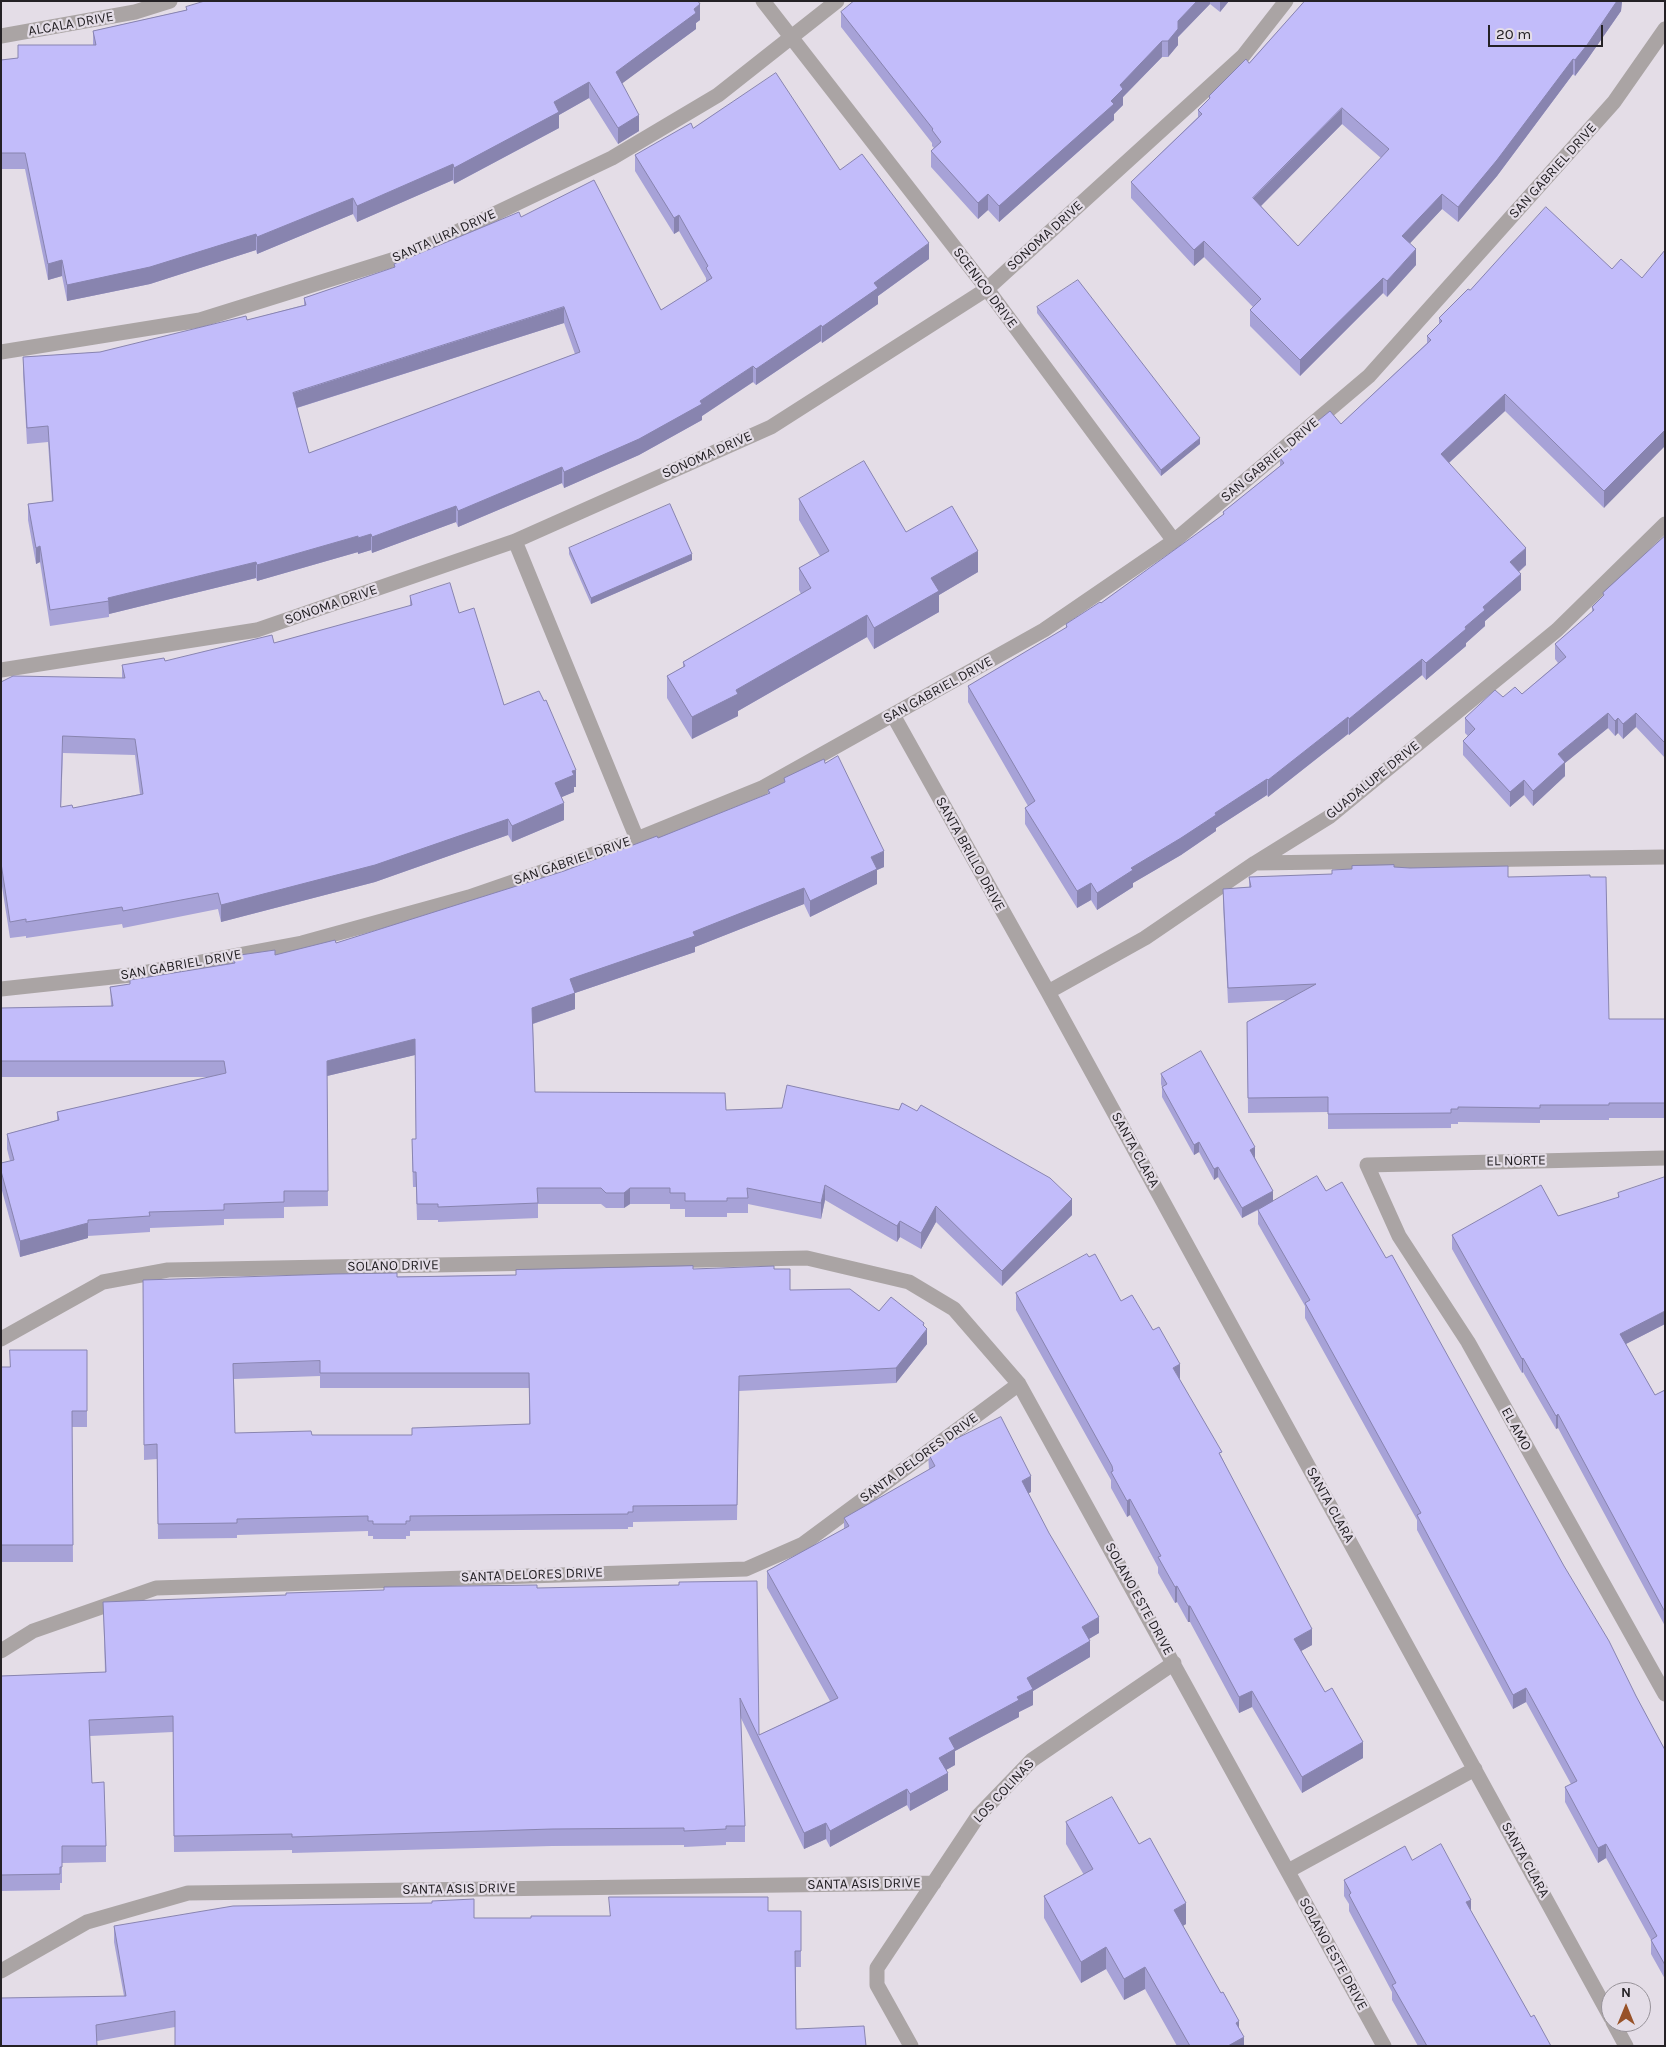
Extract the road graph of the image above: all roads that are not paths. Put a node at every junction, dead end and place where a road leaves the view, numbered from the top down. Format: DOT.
graph roads {
  1 [pos="170,1"];
  2 [pos="763,1"];
  3 [pos="837,1"];
  4 [pos="1286,1"];
  5 [pos="1665,29"];
  6 [pos="1,36"];
  7 [pos="791,39"];
  8 [pos="987,288"];
  9 [pos="1,352"];
  10 [pos="1665,524"];
  11 [pos="515,541"];
  12 [pos="1174,541"];
  13 [pos="1,670"];
  14 [pos="893,715"];
  15 [pos="636,839"];
  16 [pos="1665,857"];
  17 [pos="1255,863"];
  18 [pos="1,989"];
  19 [pos="1048,992"];
  20 [pos="1665,1158"];
  21 [pos="1367,1164"];
  22 [pos="800,1258"];
  23 [pos="1,1339"];
  24 [pos="1019,1384"];
  25 [pos="1,1651"];
  26 [pos="1174,1662"];
  27 [pos="1665,1694"];
  28 [pos="1475,1769"];
  29 [pos="1288,1871"];
  30 [pos="934,1883"];
  31 [pos="1,1971"];
  32 [pos="1601,2000"];
  33 [pos="1618,2032"];
  34 [pos="911,2046"];
  35 [pos="1384,2046"];
  36 [pos="1626,2046"];
  1 -- 6 [label="lane, ALCALA DRIVE"];
  2 -- 7 [label="lane, SCENICO DRIVE"];
  3 -- 7 [label="lane, SANTA LIRA DRIVE"];
  4 -- 8 [label="lane, SONOMA DRIVE"];
  5 -- 12 [label="lane, SAN GABRIEL DRIVE"];
  7 -- 8 [label="lane, SCENICO DRIVE"];
  7 -- 9 [label="lane, SANTA LIRA DRIVE"];
  8 -- 11 [label="lane, SONOMA DRIVE"];
  8 -- 12 [label="lane, SCENICO DRIVE"];
  10 -- 17 [label="lane, GUADALUPE DRIVE"];
  11 -- 13 [label="lane, SONOMA DRIVE"];
  11 -- 15 [label="lane"];
  12 -- 14 [label="lane, SAN GABRIEL DRIVE"];
  14 -- 15 [label="lane, SAN GABRIEL DRIVE"];
  14 -- 19 [label="lane, SANTA BRILLO DRIVE"];
  15 -- 18 [label="lane, SAN GABRIEL DRIVE"];
  16 -- 17 [label="lane"];
  17 -- 19 [label="lane, GUADALUPE DRIVE"];
  19 -- 28 [label="lane, SANTA CLARA"];
  20 -- 21 [label="lane, EL NORTE"];
  21 -- 27 [label="lane, EL AMO"];
  22 -- 23 [label="lane, SOLANO DRIVE"];
  22 -- 24 [label="lane, SOLANO ESTE DRIVE"];
  24 -- 25 [label="lane, SANTA DELORES DRIVE"];
  24 -- 26 [label="lane, SOLANO ESTE DRIVE"];
  26 -- 29 [label="lane, SOLANO ESTE DRIVE"];
  26 -- 30 [label="lane, LOS COLINAS"];
  28 -- 29 [label="lane"];
  28 -- 32 [label="lane, SANTA CLARA"];
  29 -- 35 [label="lane, SOLANO ESTE DRIVE"];
  30 -- 31 [label="lane, SANTA ASIS DRIVE"];
  30 -- 34 [label="lane, LOS COLINAS"];
  33 -- 36 [label="lane"];
}
